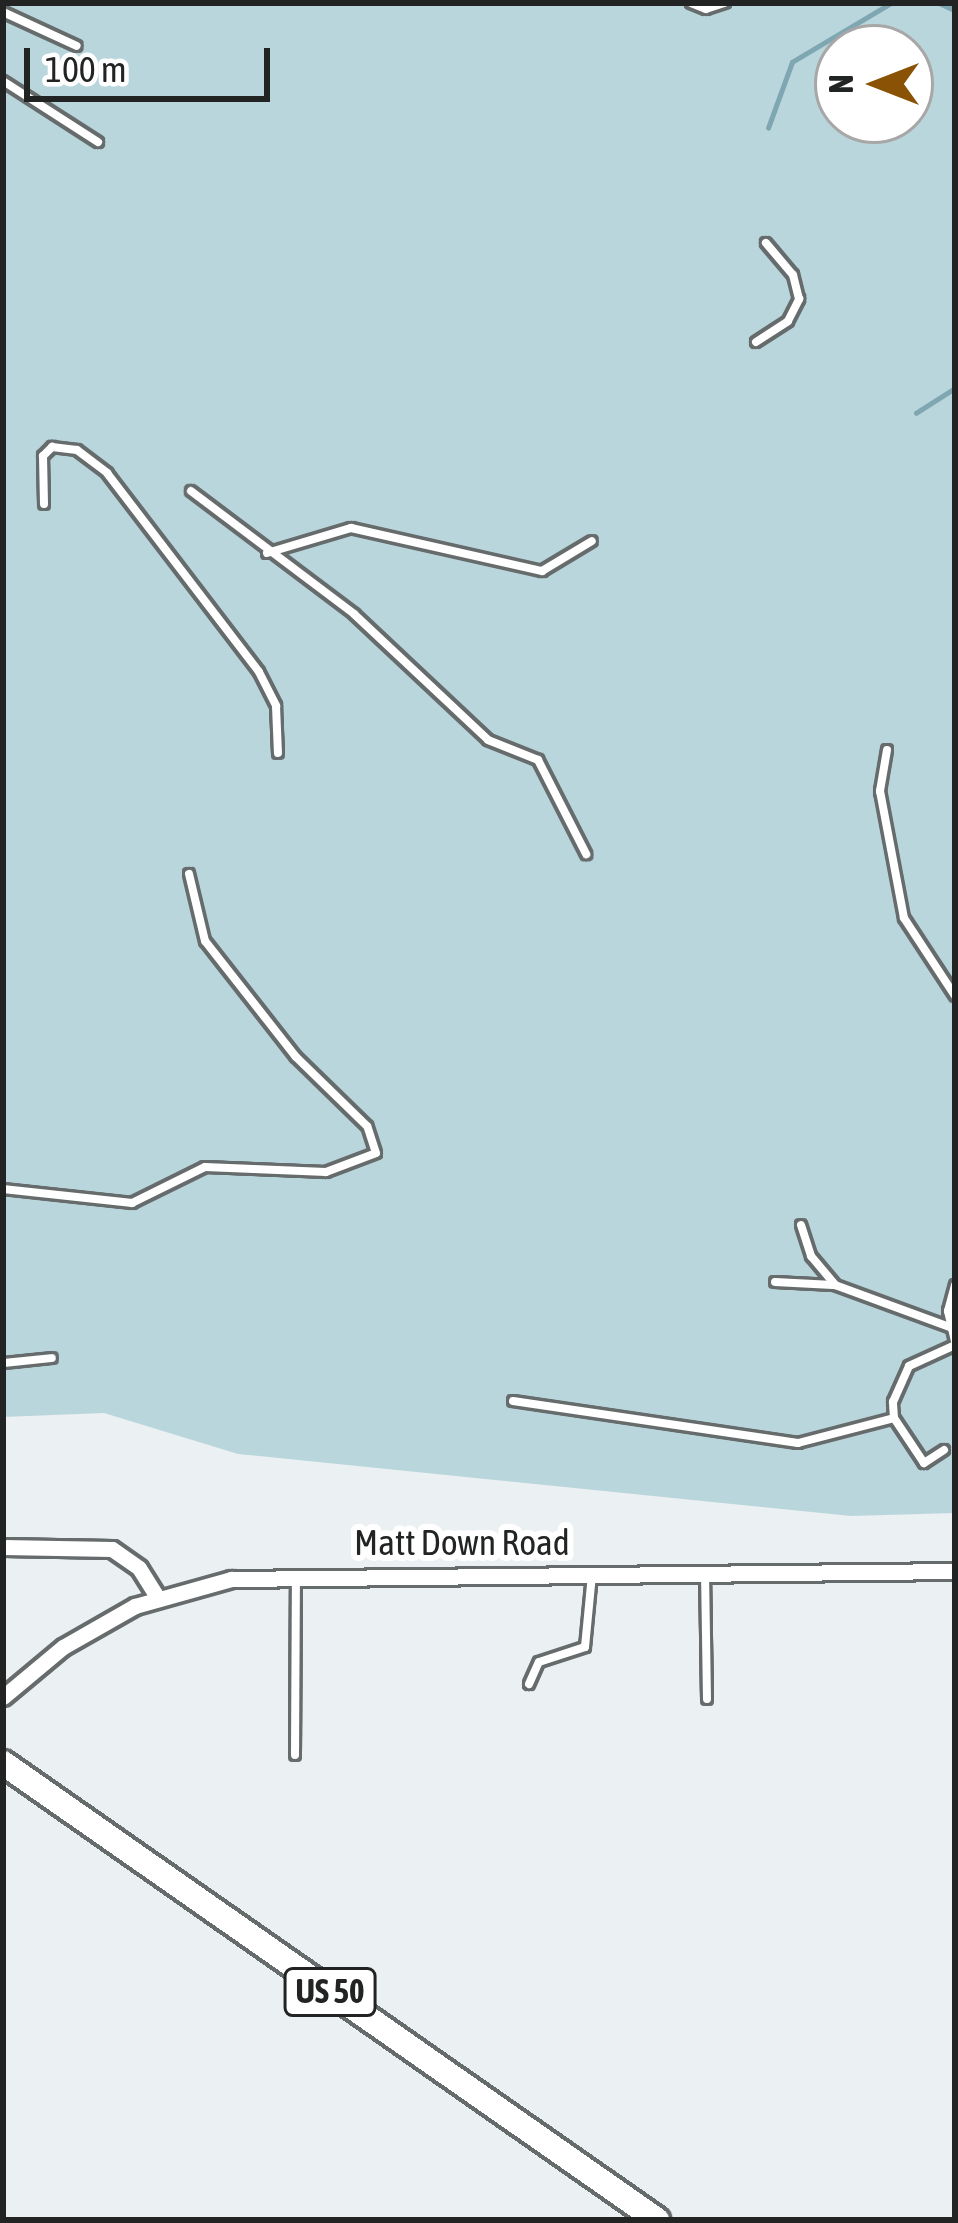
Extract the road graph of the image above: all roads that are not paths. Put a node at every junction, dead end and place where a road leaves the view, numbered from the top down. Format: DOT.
graph roads {
  1 [pos="691,3"];
  2 [pos="725,3"];
  3 [pos="3,12"];
  4 [pos="76,46"];
  5 [pos="3,81"];
  6 [pos="98,142"];
  7 [pos="766,243"];
  8 [pos="756,342"];
  9 [pos="191,490"];
  10 [pos="44,504"];
  11 [pos="592,541"];
  12 [pos="267,553"];
  13 [pos="887,749"];
  14 [pos="278,753"];
  15 [pos="586,854"];
  16 [pos="189,874"];
  17 [pos="955,996"];
  18 [pos="3,1189"];
  19 [pos="801,1225"];
  20 [pos="775,1282"];
  21 [pos="835,1285"];
  22 [pos="955,1286"];
  23 [pos="950,1327"];
  24 [pos="955,1343"];
  25 [pos="52,1358"];
  26 [pos="3,1363"];
  27 [pos="513,1401"];
  28 [pos="894,1418"];
  29 [pos="944,1450"];
  30 [pos="3,1547"];
  31 [pos="705,1570"];
  32 [pos="955,1571"];
  33 [pos="592,1572"];
  34 [pos="296,1574"];
  35 [pos="157,1597"];
  36 [pos="529,1684"];
  37 [pos="3,1697"];
  38 [pos="707,1699"];
  39 [pos="295,1755"];
  40 [pos="3,1763"];
  41 [pos="657,2220"];
  1 -- 2 [label="lane"];
  3 -- 4 [label="lane"];
  5 -- 6 [label="lane"];
  7 -- 8 [label="lane"];
  9 -- 12 [label="lane"];
  10 -- 14 [label="lane"];
  11 -- 12 [label="lane"];
  12 -- 15 [label="lane"];
  13 -- 17 [label="lane"];
  16 -- 18 [label="lane"];
  19 -- 21 [label="lane"];
  20 -- 21 [label="lane"];
  21 -- 23 [label="lane"];
  22 -- 23 [label="lane"];
  23 -- 24 [label="lane"];
  24 -- 28 [label="lane"];
  25 -- 26 [label="lane"];
  27 -- 28 [label="lane"];
  28 -- 29 [label="lane"];
  30 -- 35 [label="street"];
  31 -- 32 [label="street, Matt Down Road"];
  31 -- 33 [label="street, Matt Down Road"];
  31 -- 38 [label="lane"];
  33 -- 34 [label="street, Matt Down Road"];
  33 -- 36 [label="lane"];
  34 -- 35 [label="street, Matt Down Road"];
  34 -- 39 [label="lane"];
  35 -- 37 [label="street, Matt Down Road"];
  40 -- 41 [label="highway, US 50"];
}
